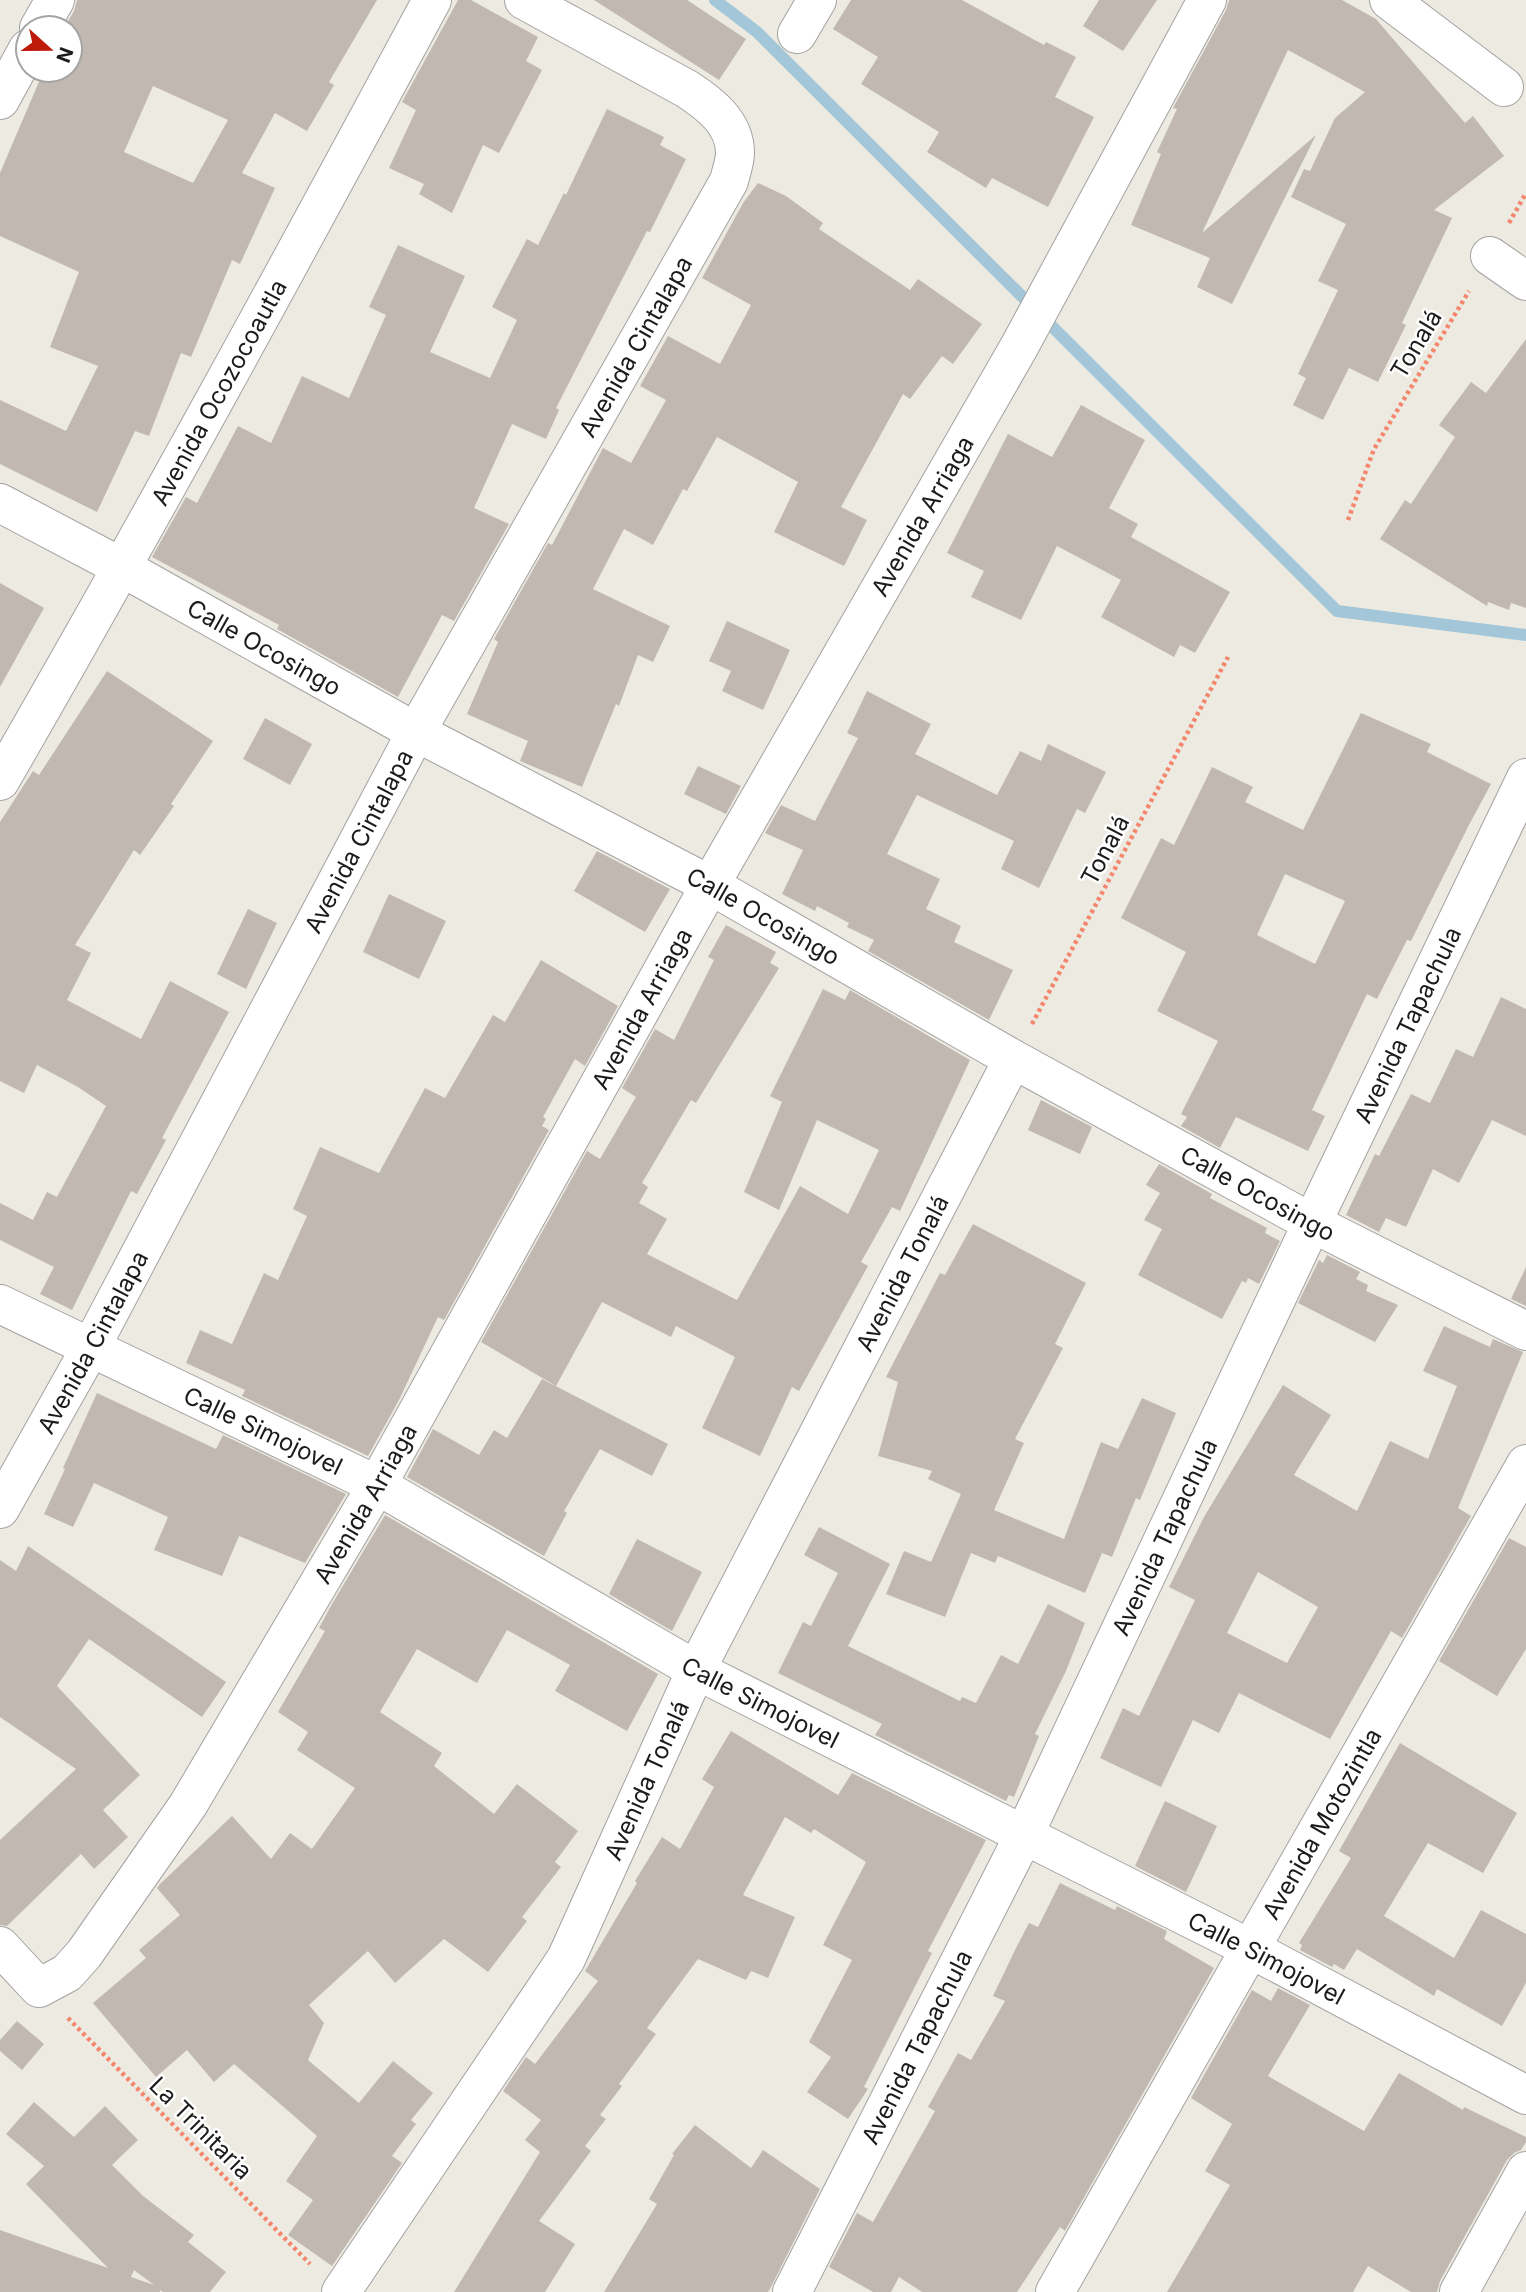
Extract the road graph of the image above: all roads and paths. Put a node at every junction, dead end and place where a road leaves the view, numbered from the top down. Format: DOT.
graph roads {
  1 [pos="432,0"];
  2 [pos="524,0"];
  3 [pos="817,0"];
  4 [pos="1207,0"];
  5 [pos="1389,0"];
  6 [pos="797,34"];
  7 [pos="14,74"];
  8 [pos="1504,87"];
  9 [pos="0,100"];
  10 [pos="1526,193"];
  11 [pos="1490,256"];
  12 [pos="1526,281"];
  13 [pos="0,503"];
  14 [pos="1348,520"];
  15 [pos="123,568"];
  16 [pos="1228,657"];
  17 [pos="416,732"];
  18 [pos="1526,778"];
  19 [pos="0,781"];
  20 [pos="710,885"];
  21 [pos="1013,1059"];
  22 [pos="1312,1223"];
  23 [pos="0,1304"];
  24 [pos="1526,1331"];
  25 [pos="91,1347"];
  26 [pos="1526,1464"];
  27 [pos="377,1485"];
  28 [pos="0,1509"];
  29 [pos="696,1670"];
  30 [pos="1024,1835"];
  31 [pos="0,1946"];
  32 [pos="1251,1950"];
  33 [pos="39,1988"];
  34 [pos="1526,2095"];
  35 [pos="1526,2171"];
  36 [pos="330,2282"];
  37 [pos="792,2292"];
  38 [pos="1055,2292"];
  39 [pos="1460,2292"];
  1 -- 15 [label="street, Avenida Ocozocoautla"];
  2 -- 17 [label="street, Avenida Cintalapa"];
  3 -- 6 [label="street"];
  4 -- 20 [label="street, Avenida Arriaga"];
  5 -- 8 [label="street"];
  7 -- 9 [label="street"];
  10 -- 11 [label="path, Tonalá"];
  11 -- 12 [label="street"];
  11 -- 14 [label="path, Tonalá"];
  13 -- 15 [label="street, Calle Ocosingo"];
  15 -- 17 [label="street, Calle Ocosingo"];
  15 -- 19 [label="street, Avenida Ocozocoautla"];
  16 -- 21 [label="path, Tonalá"];
  17 -- 20 [label="street, Calle Ocosingo"];
  17 -- 25 [label="street, Avenida Cintalapa"];
  18 -- 22 [label="street, Avenida Tapachula"];
  20 -- 21 [label="street, Calle Ocosingo"];
  20 -- 27 [label="street, Avenida Arriaga"];
  21 -- 22 [label="street, Calle Ocosingo"];
  21 -- 29 [label="street, Avenida Tonalá"];
  22 -- 24 [label="street, Calle Ocosingo"];
  22 -- 30 [label="street, Avenida Tapachula"];
  23 -- 25 [label="street, Calle Simojovel"];
  25 -- 27 [label="street, Calle Simojovel"];
  25 -- 28 [label="street, Avenida Cintalapa"];
  26 -- 32 [label="street, Avenida Motozintla"];
  27 -- 29 [label="street, Calle Simojovel"];
  27 -- 33 [label="street, Avenida Arriaga"];
  29 -- 30 [label="street, Calle Simojovel"];
  29 -- 36 [label="street, Avenida Tonalá"];
  30 -- 32 [label="street, Calle Simojovel"];
  30 -- 37 [label="street, Avenida Tapachula"];
  31 -- 33 [label="street"];
  32 -- 34 [label="street, Calle Simojovel"];
  32 -- 38 [label="street, Avenida Motozintla"];
  33 -- 36 [label="path, La Trinitaria"];
  35 -- 39 [label="street"];
}
